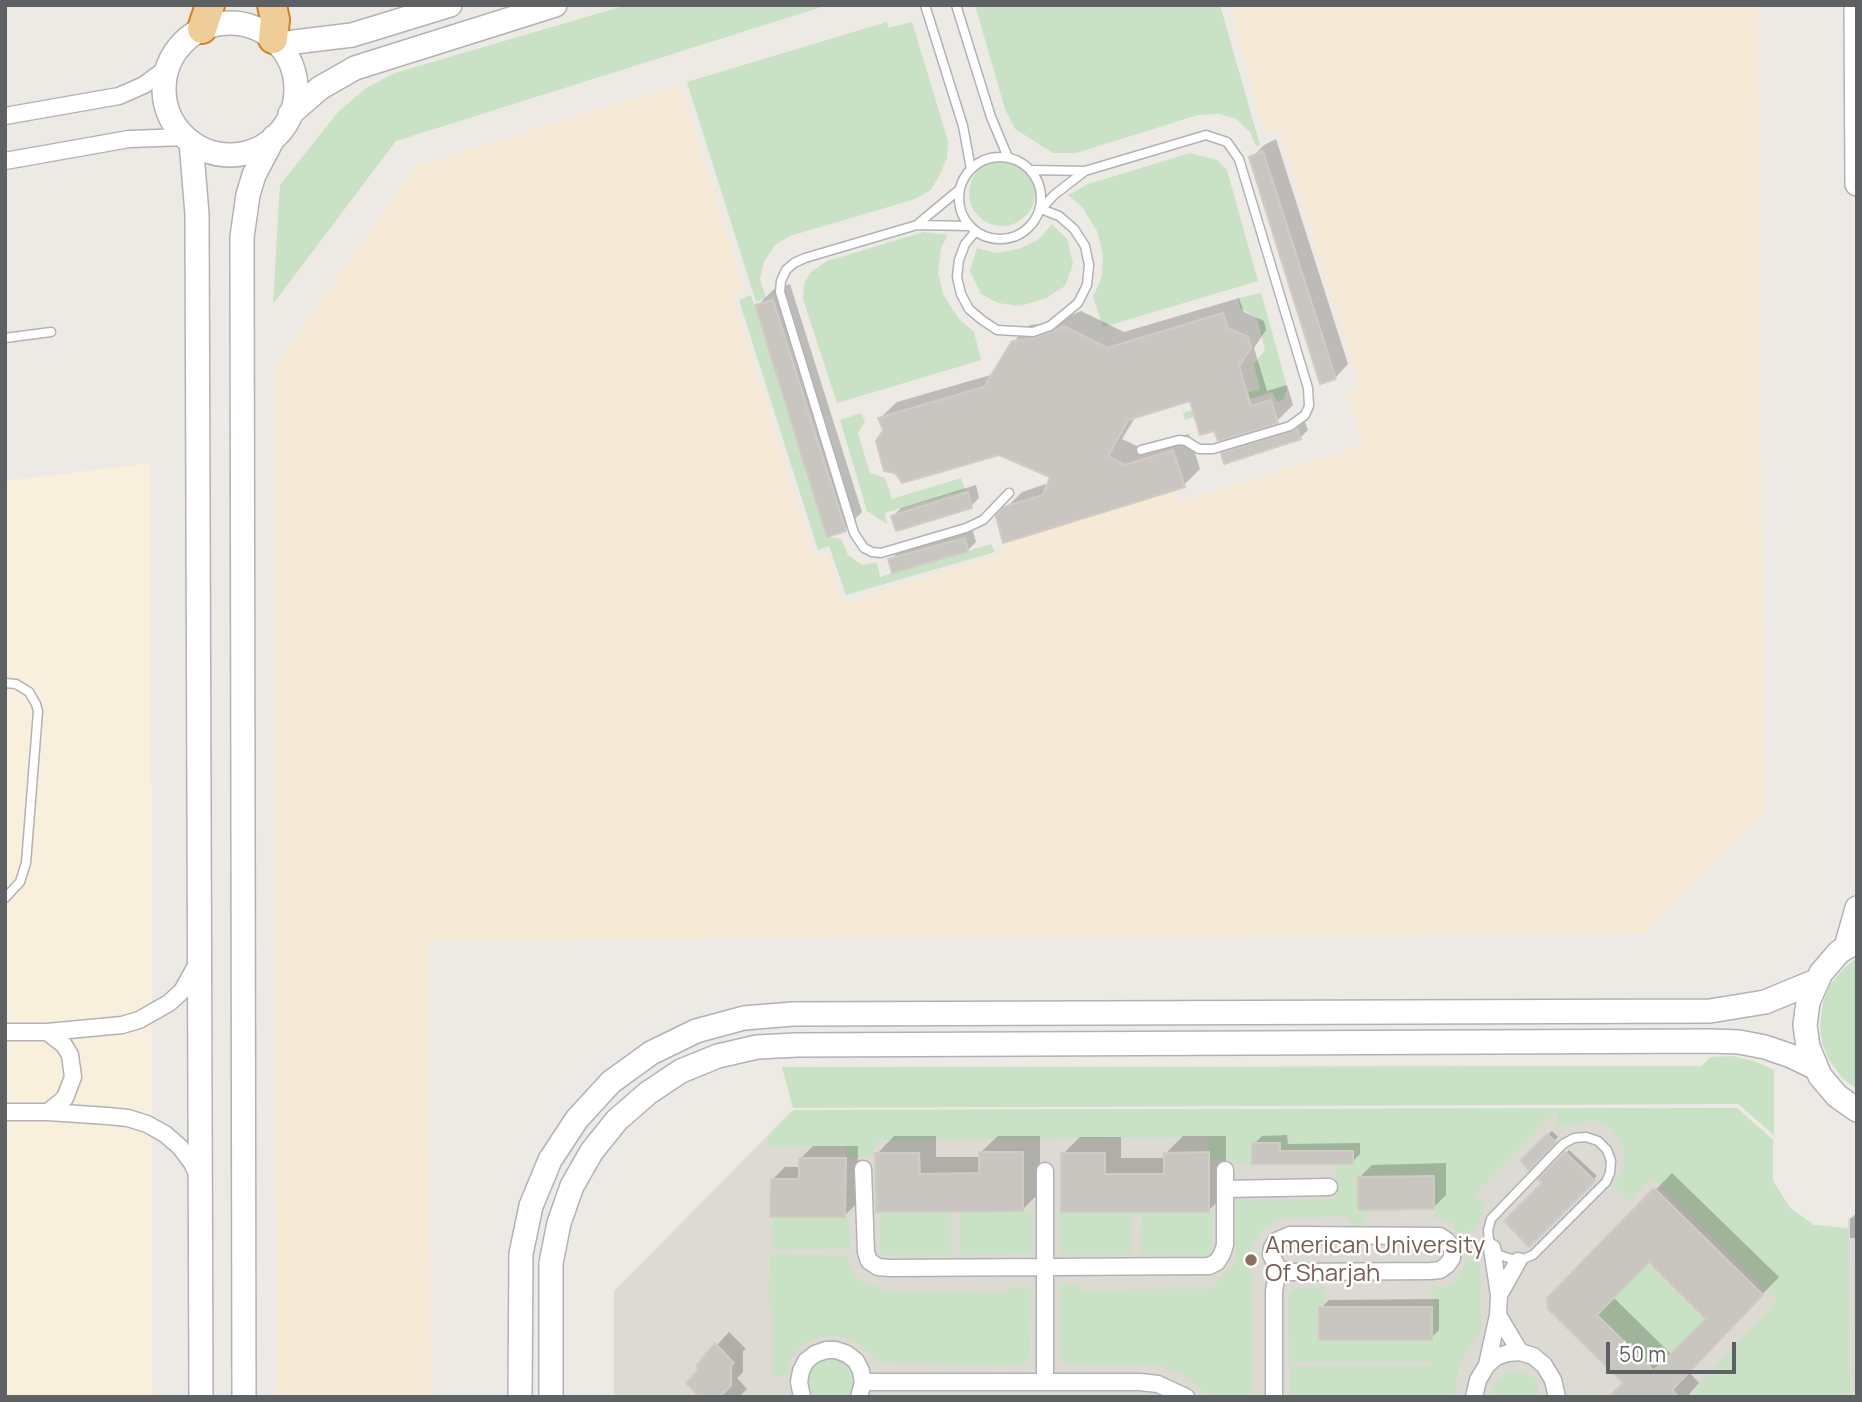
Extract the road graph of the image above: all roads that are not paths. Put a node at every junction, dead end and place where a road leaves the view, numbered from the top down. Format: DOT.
graph roads {
  1 [pos="272,5"];
  2 [pos="450,5"];
  3 [pos="555,5"];
  4 [pos="925,5"];
  5 [pos="956,5"];
  6 [pos="1856,5"];
  7 [pos="206,17"];
  8 [pos="275,41"];
  9 [pos="167,68"];
  10 [pos="290,114"];
  11 [pos="5,116"];
  12 [pos="274,137"];
  13 [pos="188,140"];
  14 [pos="1007,155"];
  15 [pos="5,161"];
  16 [pos="971,169"];
  17 [pos="1032,170"];
  18 [pos="1085,171"];
  19 [pos="1857,184"];
  20 [pos="960,189"];
  21 [pos="1041,209"];
  22 [pos="917,225"];
  23 [pos="973,229"];
  24 [pos="51,332"];
  25 [pos="5,338"];
  26 [pos="1141,450"];
  27 [pos="1009,493"];
  28 [pos="5,683"];
  29 [pos="5,898"];
  30 [pos="1857,908"];
  31 [pos="1852,944"];
  32 [pos="199,960"];
  33 [pos="1816,981"];
  34 [pos="5,1032"];
  35 [pos="47,1032"];
  36 [pos="1816,1068"];
  37 [pos="1855,1110"];
  38 [pos="5,1112"];
  39 [pos="48,1112"];
  40 [pos="863,1169"];
  41 [pos="1225,1170"];
  42 [pos="1045,1171"];
  43 [pos="200,1182"];
  44 [pos="1329,1187"];
  45 [pos="1225,1189"];
  46 [pos="1492,1248"];
  47 [pos="1518,1261"];
  48 [pos="1045,1268"];
  49 [pos="1279,1269"];
  50 [pos="1499,1294"];
  51 [pos="1498,1315"];
  52 [pos="1520,1353"];
  53 [pos="1487,1365"];
  54 [pos="1045,1382"];
  55 [pos="861,1389"];
  56 [pos="1026,1389"];
  57 [pos="201,1397"];
  58 [pos="244,1397"];
  59 [pos="520,1397"];
  60 [pos="551,1397"];
  61 [pos="802,1397"];
  62 [pos="1186,1397"];
  63 [pos="1274,1397"];
  64 [pos="1474,1397"];
  65 [pos="1557,1397"];
  1 -- 8 [label="highway"];
  2 -- 8 [label="street"];
  3 -- 10 [label="street"];
  4 -- 16 [label="lane"];
  5 -- 14 [label="lane"];
  6 -- 19 [label="street"];
  7 -- 8 [label="street"];
  7 -- 9 [label="street"];
  8 -- 10 [label="street"];
  9 -- 11 [label="street"];
  9 -- 13 [label="street"];
  10 -- 12 [label="street"];
  12 -- 13 [label="street"];
  12 -- 58 [label="street"];
  13 -- 15 [label="street"];
  13 -- 32 [label="street"];
  14 -- 16 [label="lane"];
  14 -- 17 [label="lane"];
  16 -- 20 [label="lane"];
  17 -- 18 [label="lane"];
  17 -- 21 [label="lane"];
  18 -- 21 [label="lane"];
  18 -- 26 [label="lane"];
  20 -- 22 [label="lane"];
  20 -- 23 [label="lane"];
  21 -- 23 [label="lane"];
  21 -- 23 [label="lane"];
  22 -- 23 [label="lane"];
  22 -- 27 [label="lane"];
  24 -- 25 [label="lane"];
  28 -- 29 [label="lane"];
  30 -- 31 [label="street"];
  31 -- 33 [label="street"];
  32 -- 35 [label="street"];
  32 -- 43 [label="street"];
  33 -- 36 [label="street"];
  33 -- 59 [label="street"];
  34 -- 35 [label="street"];
  35 -- 39 [label="street"];
  36 -- 37 [label="street"];
  36 -- 60 [label="street"];
  38 -- 39 [label="street"];
  39 -- 43 [label="street"];
  40 -- 48 [label="street"];
  41 -- 45 [label="street"];
  42 -- 48 [label="street"];
  43 -- 57 [label="street"];
  44 -- 45 [label="street"];
  45 -- 48 [label="street"];
  46 -- 47 [label="lane"];
  46 -- 47 [label="lane"];
  46 -- 50 [label="street"];
  47 -- 50 [label="street"];
  48 -- 54 [label="street"];
  49 -- 49 [label="street"];
  49 -- 63 [label="street"];
  50 -- 51 [label="street"];
  51 -- 52 [label="street"];
  51 -- 53 [label="street"];
  52 -- 53 [label="street"];
  52 -- 65 [label="street"];
  53 -- 64 [label="street"];
  54 -- 56 [label="street"];
  54 -- 62 [label="street"];
  55 -- 56 [label="street"];
  55 -- 61 [label="street"];
}
